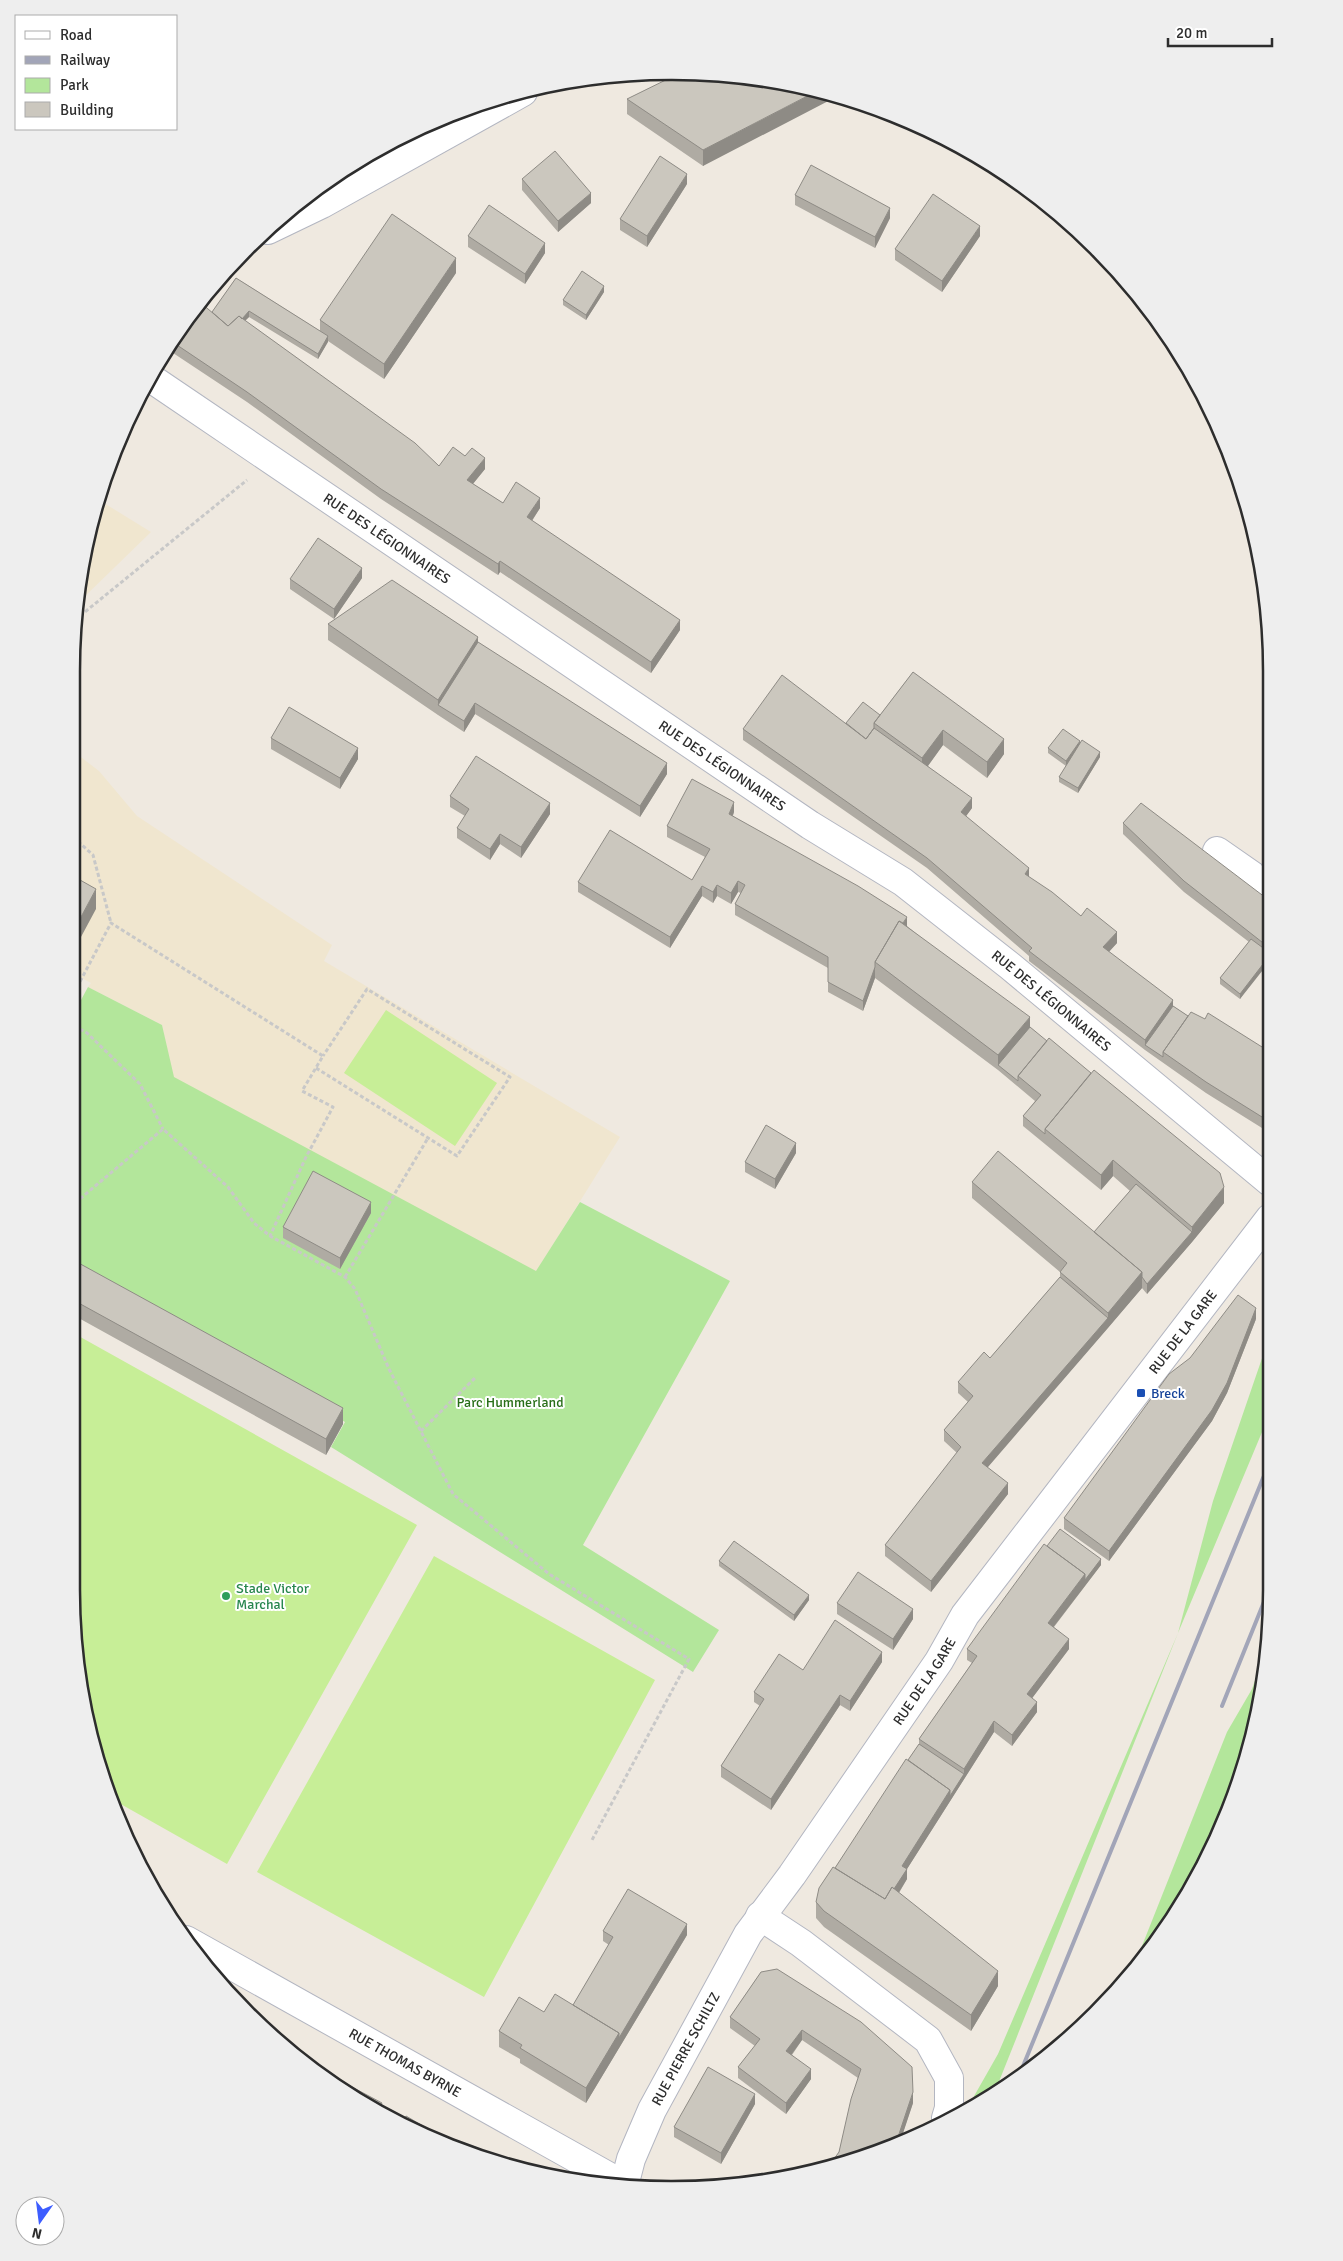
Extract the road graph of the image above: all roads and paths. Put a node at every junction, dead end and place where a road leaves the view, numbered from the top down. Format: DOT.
graph roads {
  1 [pos="498,106"];
  2 [pos="290,219"];
  3 [pos="156,382"];
  4 [pos="271,460"];
  5 [pos="83,613"];
  6 [pos="80,843"];
  7 [pos="1217,851"];
  8 [pos="1263,883"];
  9 [pos="111,923"];
  10 [pos="80,982"];
  11 [pos="80,1029"];
  12 [pos="323,1056"];
  13 [pos="316,1068"];
  14 [pos="163,1129"];
  15 [pos="428,1138"];
  16 [pos="1263,1176"];
  17 [pos="80,1199"];
  18 [pos="1263,1227"];
  19 [pos="270,1236"];
  20 [pos="345,1277"];
  21 [pos="476,1377"];
  22 [pos="421,1431"];
  23 [pos="592,1840"];
  24 [pos="760,1916"];
  25 [pos="201,1948"];
  26 [pos="948,2112"];
  27 [pos="611,2178"];
  28 [pos="626,2179"];
  1 -- 2 [label="street"];
  3 -- 4 [label="street, RUE DES LÉGIONNAIRES"];
  4 -- 5 [label="path"];
  4 -- 16 [label="street, RUE DES LÉGIONNAIRES"];
  6 -- 9 [label="path"];
  7 -- 8 [label="street"];
  9 -- 10 [label="path"];
  9 -- 12 [label="path"];
  11 -- 14 [label="path"];
  12 -- 13 [label="path"];
  12 -- 15 [label="path"];
  13 -- 15 [label="path"];
  13 -- 19 [label="path"];
  14 -- 17 [label="path"];
  14 -- 19 [label="path"];
  15 -- 20 [label="path"];
  18 -- 24 [label="street, RUE DE LA GARE"];
  19 -- 20 [label="path"];
  20 -- 22 [label="path"];
  21 -- 22 [label="path"];
  22 -- 23 [label="path"];
  24 -- 26 [label="street"];
  24 -- 28 [label="street, RUE PIERRE SCHILTZ"];
  25 -- 27 [label="street, RUE THOMAS BYRNE"];
}
